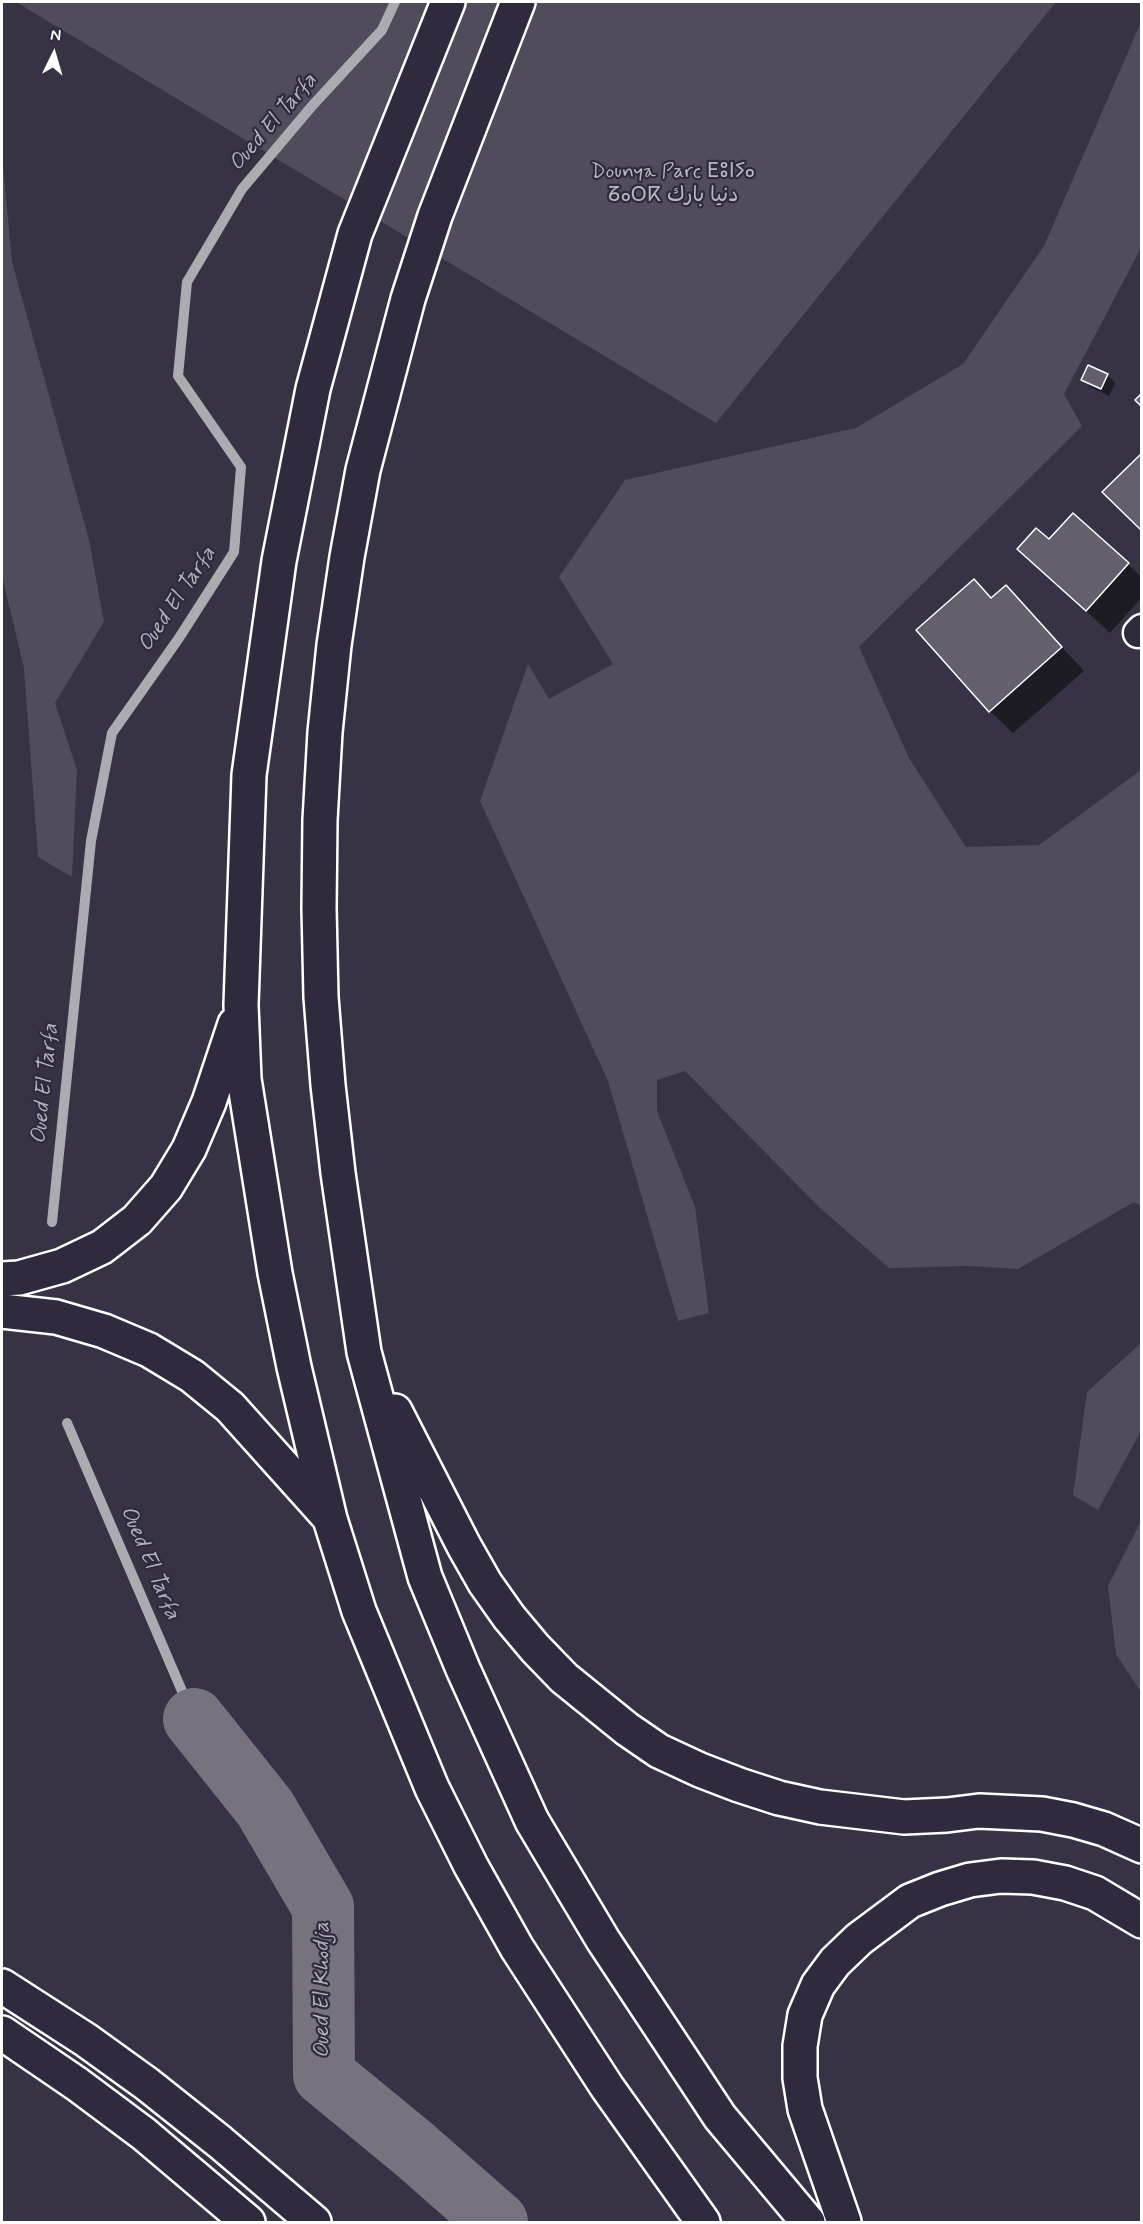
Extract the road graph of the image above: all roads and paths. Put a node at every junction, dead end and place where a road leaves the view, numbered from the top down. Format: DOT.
graph roads {
  1 [pos="448,2"];
  2 [pos="518,2"];
  3 [pos="241,1005"];
  4 [pos="2,1279"];
  5 [pos="2,1311"];
  6 [pos="364,1352"];
  7 [pos="330,1519"];
  8 [pos="1142,1846"];
  9 [pos="1142,1921"];
  10 [pos="2,1986"];
  11 [pos="2,2033"];
  12 [pos="248,2223"];
  13 [pos="314,2223"];
  14 [pos="703,2223"];
  15 [pos="808,2223"];
  16 [pos="844,2223"];
  1 -- 3 [label="highway"];
  2 -- 6 [label="highway"];
  3 -- 4 [label="highway"];
  3 -- 7 [label="highway"];
  5 -- 7 [label="highway"];
  6 -- 8 [label="highway"];
  6 -- 15 [label="highway"];
  7 -- 14 [label="highway"];
  9 -- 16 [label="highway"];
  10 -- 13 [label="highway"];
  11 -- 12 [label="highway"];
}
